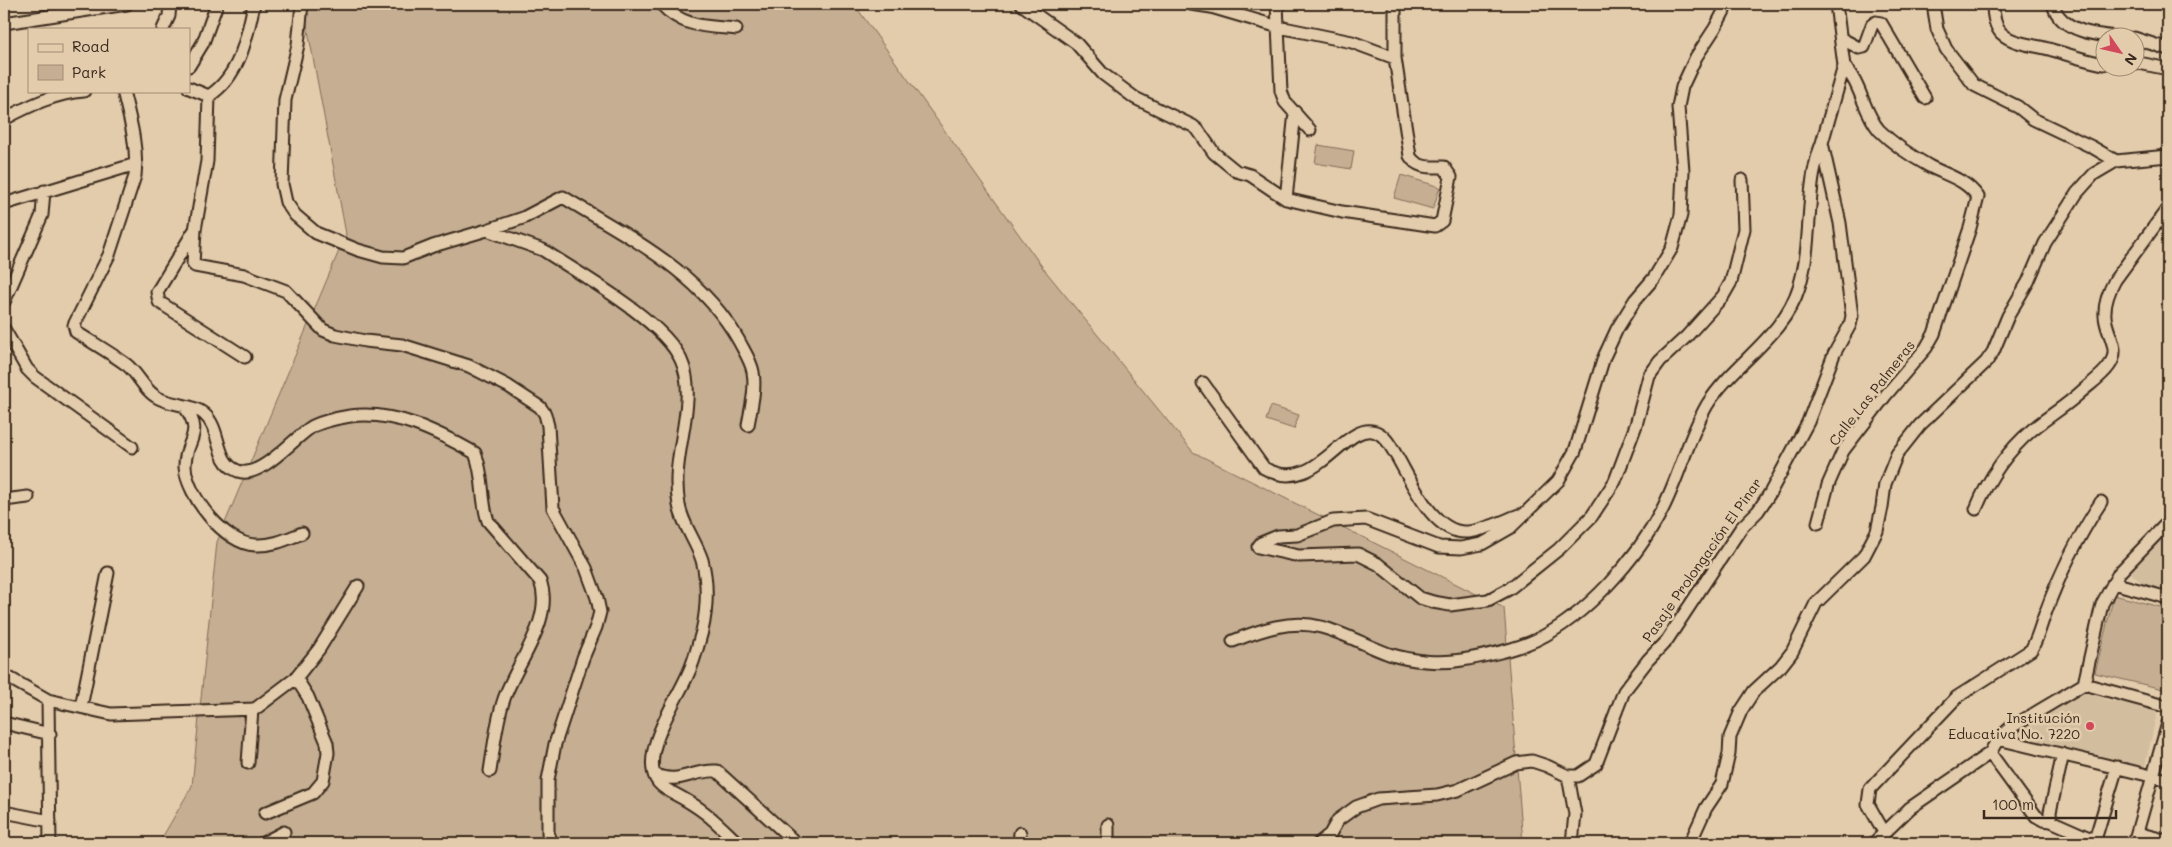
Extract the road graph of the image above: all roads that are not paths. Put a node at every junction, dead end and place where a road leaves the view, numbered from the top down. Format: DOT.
graph roads {
  1 [pos="127,4"];
  2 [pos="170,4"];
  3 [pos="217,4"];
  4 [pos="254,4"];
  5 [pos="302,4"];
  6 [pos="662,4"];
  7 [pos="1021,4"];
  8 [pos="1191,4"];
  9 [pos="1277,4"];
  10 [pos="1395,4"];
  11 [pos="1836,4"];
  12 [pos="1933,4"];
  13 [pos="1993,4"];
  14 [pos="2053,4"];
  15 [pos="1723,6"];
  16 [pos="4,23"];
  17 [pos="1279,27"];
  18 [pos="163,28"];
  19 [pos="736,29"];
  20 [pos="2094,35"];
  21 [pos="1842,39"];
  22 [pos="2144,41"];
  23 [pos="2168,49"];
  24 [pos="1395,58"];
  25 [pos="2094,62"];
  26 [pos="190,64"];
  27 [pos="2144,64"];
  28 [pos="1844,66"];
  29 [pos="2168,69"];
  30 [pos="190,88"];
  31 [pos="70,92"];
  32 [pos="123,92"];
  33 [pos="209,96"];
  34 [pos="1925,98"];
  35 [pos="1295,112"];
  36 [pos="4,119"];
  37 [pos="1310,130"];
  38 [pos="1822,144"];
  39 [pos="2168,156"];
  40 [pos="2116,161"];
  41 [pos="136,164"];
  42 [pos="1742,180"];
  43 [pos="44,191"];
  44 [pos="1286,199"];
  45 [pos="4,204"];
  46 [pos="2168,208"];
  47 [pos="195,230"];
  48 [pos="487,230"];
  49 [pos="4,302"];
  50 [pos="4,329"];
  51 [pos="245,357"];
  52 [pos="1203,383"];
  53 [pos="184,404"];
  54 [pos="748,425"];
  55 [pos="132,447"];
  56 [pos="28,497"];
  57 [pos="4,500"];
  58 [pos="2101,502"];
  59 [pos="1976,508"];
  60 [pos="1526,513"];
  61 [pos="2168,522"];
  62 [pos="1818,523"];
  63 [pos="302,532"];
  64 [pos="108,573"];
  65 [pos="2113,583"];
  66 [pos="358,586"];
  67 [pos="2168,598"];
  68 [pos="1233,642"];
  69 [pos="4,676"];
  70 [pos="296,678"];
  71 [pos="2084,684"];
  72 [pos="48,700"];
  73 [pos="81,707"];
  74 [pos="2168,707"];
  75 [pos="252,709"];
  76 [pos="4,722"];
  77 [pos="2168,723"];
  78 [pos="50,734"];
  79 [pos="1998,739"];
  80 [pos="1990,753"];
  81 [pos="2063,754"];
  82 [pos="248,764"];
  83 [pos="2117,767"];
  84 [pos="490,771"];
  85 [pos="654,774"];
  86 [pos="1568,776"];
  87 [pos="2153,776"];
  88 [pos="2168,780"];
  89 [pos="4,812"];
  90 [pos="265,813"];
  91 [pos="50,821"];
  92 [pos="2051,822"];
  93 [pos="1108,826"];
  94 [pos="284,832"];
  95 [pos="1884,832"];
  96 [pos="2136,838"];
  97 [pos="2164,840"];
  98 [pos="2094,842"];
  99 [pos="50,843"];
  100 [pos="262,843"];
  101 [pos="552,843"];
  102 [pos="738,843"];
  103 [pos="796,843"];
  104 [pos="1108,843"];
  105 [pos="1319,843"];
  106 [pos="1572,843"];
  107 [pos="1690,843"];
  108 [pos="1874,843"];
  1 -- 16 [label="street"];
  2 -- 18 [label="street"];
  3 -- 26 [label="street"];
  4 -- 33 [label="street"];
  5 -- 48 [label="street"];
  6 -- 19 [label="street"];
  7 -- 44 [label="street"];
  8 -- 17 [label="street"];
  9 -- 17 [label="street"];
  10 -- 24 [label="street"];
  11 -- 21 [label="street"];
  12 -- 40 [label="street"];
  13 -- 25 [label="street"];
  14 -- 20 [label="street"];
  15 -- 60 [label="street"];
  17 -- 24 [label="street"];
  17 -- 35 [label="street"];
  21 -- 28 [label="street"];
  21 -- 34 [label="street"];
  22 -- 23 [label="street"];
  24 -- 44 [label="street"];
  27 -- 29 [label="street"];
  28 -- 38 [label="street"];
  28 -- 62 [label="street, Calle Las Palmeras"];
  30 -- 33 [label="street"];
  31 -- 36 [label="street"];
  32 -- 41 [label="street"];
  33 -- 47 [label="street"];
  35 -- 37 [label="street"];
  35 -- 44 [label="street"];
  38 -- 68 [label="street"];
  38 -- 86 [label="street, Pasaje Prolongación El Pinar"];
  39 -- 40 [label="street"];
  40 -- 107 [label="street"];
  41 -- 43 [label="street"];
  41 -- 53 [label="street"];
  42 -- 60 [label="street"];
  43 -- 45 [label="street"];
  43 -- 49 [label="street"];
  46 -- 59 [label="street"];
  47 -- 51 [label="street"];
  47 -- 101 [label="street"];
  48 -- 54 [label="street"];
  48 -- 85 [label="street"];
  50 -- 55 [label="street"];
  52 -- 60 [label="street"];
  53 -- 63 [label="street"];
  53 -- 84 [label="street"];
  56 -- 57 [label="street"];
  58 -- 95 [label="street"];
  61 -- 65 [label="street"];
  64 -- 73 [label="street"];
  65 -- 67 [label="street"];
  65 -- 71 [label="street"];
  66 -- 70 [label="street"];
  69 -- 72 [label="street"];
  70 -- 75 [label="street"];
  70 -- 90 [label="street"];
  71 -- 74 [label="street"];
  71 -- 79 [label="street"];
  72 -- 73 [label="street"];
  72 -- 78 [label="street"];
  73 -- 75 [label="street"];
  75 -- 82 [label="street"];
  76 -- 78 [label="street"];
  77 -- 87 [label="street"];
  78 -- 91 [label="street"];
  79 -- 80 [label="street"];
  79 -- 81 [label="street"];
  80 -- 92 [label="street"];
  80 -- 95 [label="street"];
  81 -- 83 [label="street"];
  81 -- 92 [label="street"];
  83 -- 87 [label="street"];
  83 -- 98 [label="street"];
  85 -- 102 [label="street"];
  85 -- 103 [label="street"];
  86 -- 105 [label="street"];
  86 -- 106 [label="street"];
  87 -- 88 [label="street"];
  87 -- 96 [label="street"];
  89 -- 91 [label="street"];
  91 -- 99 [label="street"];
  92 -- 98 [label="street"];
  93 -- 104 [label="street"];
  94 -- 100 [label="street"];
  95 -- 108 [label="street"];
  96 -- 97 [label="street"];
}
